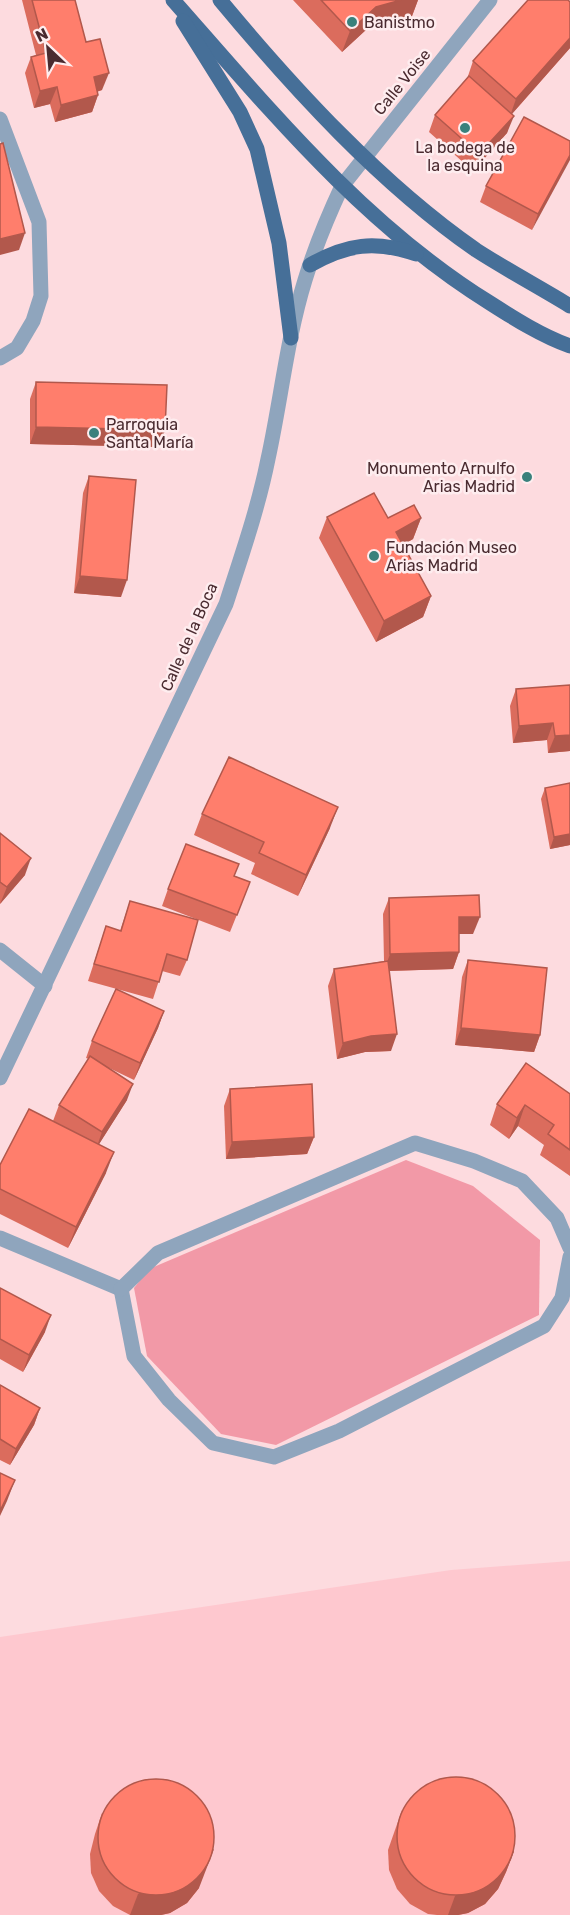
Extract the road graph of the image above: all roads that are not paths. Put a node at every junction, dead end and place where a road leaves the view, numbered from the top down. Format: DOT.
graph roads {
  1 [pos="172,0"];
  2 [pos="490,0"];
  3 [pos="222,2"];
  4 [pos="0,119"];
  5 [pos="365,157"];
  6 [pos="342,186"];
  7 [pos="421,256"];
  8 [pos="310,266"];
  9 [pos="570,306"];
  10 [pos="291,338"];
  11 [pos="569,347"];
  12 [pos="0,358"];
  13 [pos="0,950"];
  14 [pos="45,986"];
  15 [pos="0,1078"];
  16 [pos="0,1238"];
  17 [pos="570,1248"];
  18 [pos="570,1257"];
  19 [pos="121,1289"];
  1 -- 6 [label="main road"];
  1 -- 10 [label="main road"];
  2 -- 5 [label="street, Calle Voise"];
  3 -- 5 [label="main road"];
  4 -- 12 [label="street"];
  5 -- 6 [label="street, Calle Voise"];
  5 -- 9 [label="main road"];
  6 -- 7 [label="main road"];
  6 -- 8 [label="street, Calle de la Boca"];
  7 -- 8 [label="main road"];
  7 -- 11 [label="main road"];
  8 -- 10 [label="street, Calle de la Boca"];
  10 -- 14 [label="street, Calle de la Boca"];
  13 -- 14 [label="street"];
  14 -- 15 [label="street, Calle de la Boca"];
  16 -- 19 [label="street"];
  17 -- 19 [label="street"];
  18 -- 19 [label="street"];
}
